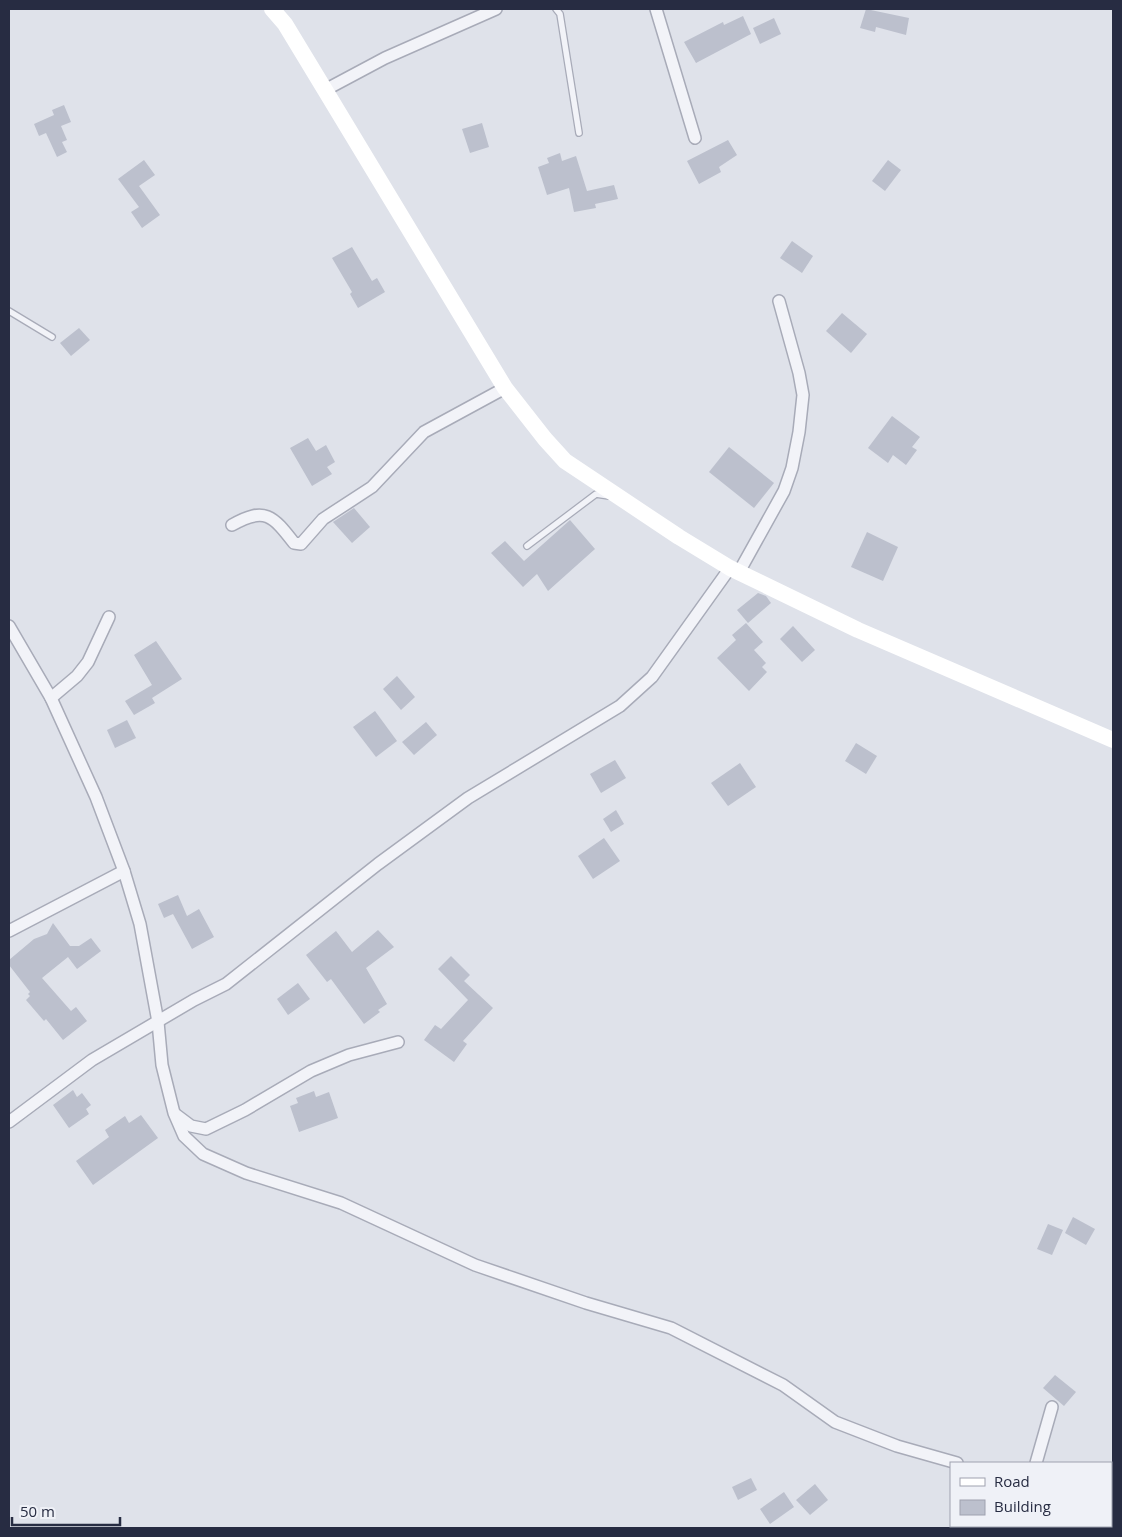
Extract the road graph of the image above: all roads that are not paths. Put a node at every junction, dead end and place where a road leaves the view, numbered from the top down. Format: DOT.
graph roads {
  1 [pos="272,9"];
  2 [pos="496,9"];
  3 [pos="556,9"];
  4 [pos="656,9"];
  5 [pos="325,90"];
  6 [pos="579,133"];
  7 [pos="695,138"];
  8 [pos="780,301"];
  9 [pos="9,312"];
  10 [pos="52,337"];
  11 [pos="505,388"];
  12 [pos="621,497"];
  13 [pos="232,525"];
  14 [pos="527,546"];
  15 [pos="734,570"];
  16 [pos="109,617"];
  17 [pos="9,626"];
  18 [pos="51,698"];
  19 [pos="1113,740"];
  20 [pos="124,871"];
  21 [pos="9,931"];
  22 [pos="158,1022"];
  23 [pos="398,1042"];
  24 [pos="174,1113"];
  25 [pos="9,1122"];
  26 [pos="1052,1406"];
  27 [pos="953,1462"];
  28 [pos="1036,1462"];
  1 -- 5 [label="street"];
  2 -- 5 [label="street"];
  3 -- 6 [label="lane"];
  4 -- 7 [label="street"];
  5 -- 11 [label="street"];
  8 -- 15 [label="street"];
  9 -- 10 [label="lane"];
  11 -- 12 [label="street"];
  11 -- 13 [label="street"];
  12 -- 14 [label="lane"];
  12 -- 15 [label="street"];
  15 -- 19 [label="street"];
  15 -- 22 [label="street"];
  16 -- 18 [label="street"];
  17 -- 18 [label="street"];
  18 -- 20 [label="street"];
  20 -- 21 [label="street"];
  20 -- 22 [label="street"];
  22 -- 24 [label="street"];
  22 -- 25 [label="street"];
  23 -- 24 [label="street"];
  24 -- 27 [label="street"];
  26 -- 28 [label="street"];
}
